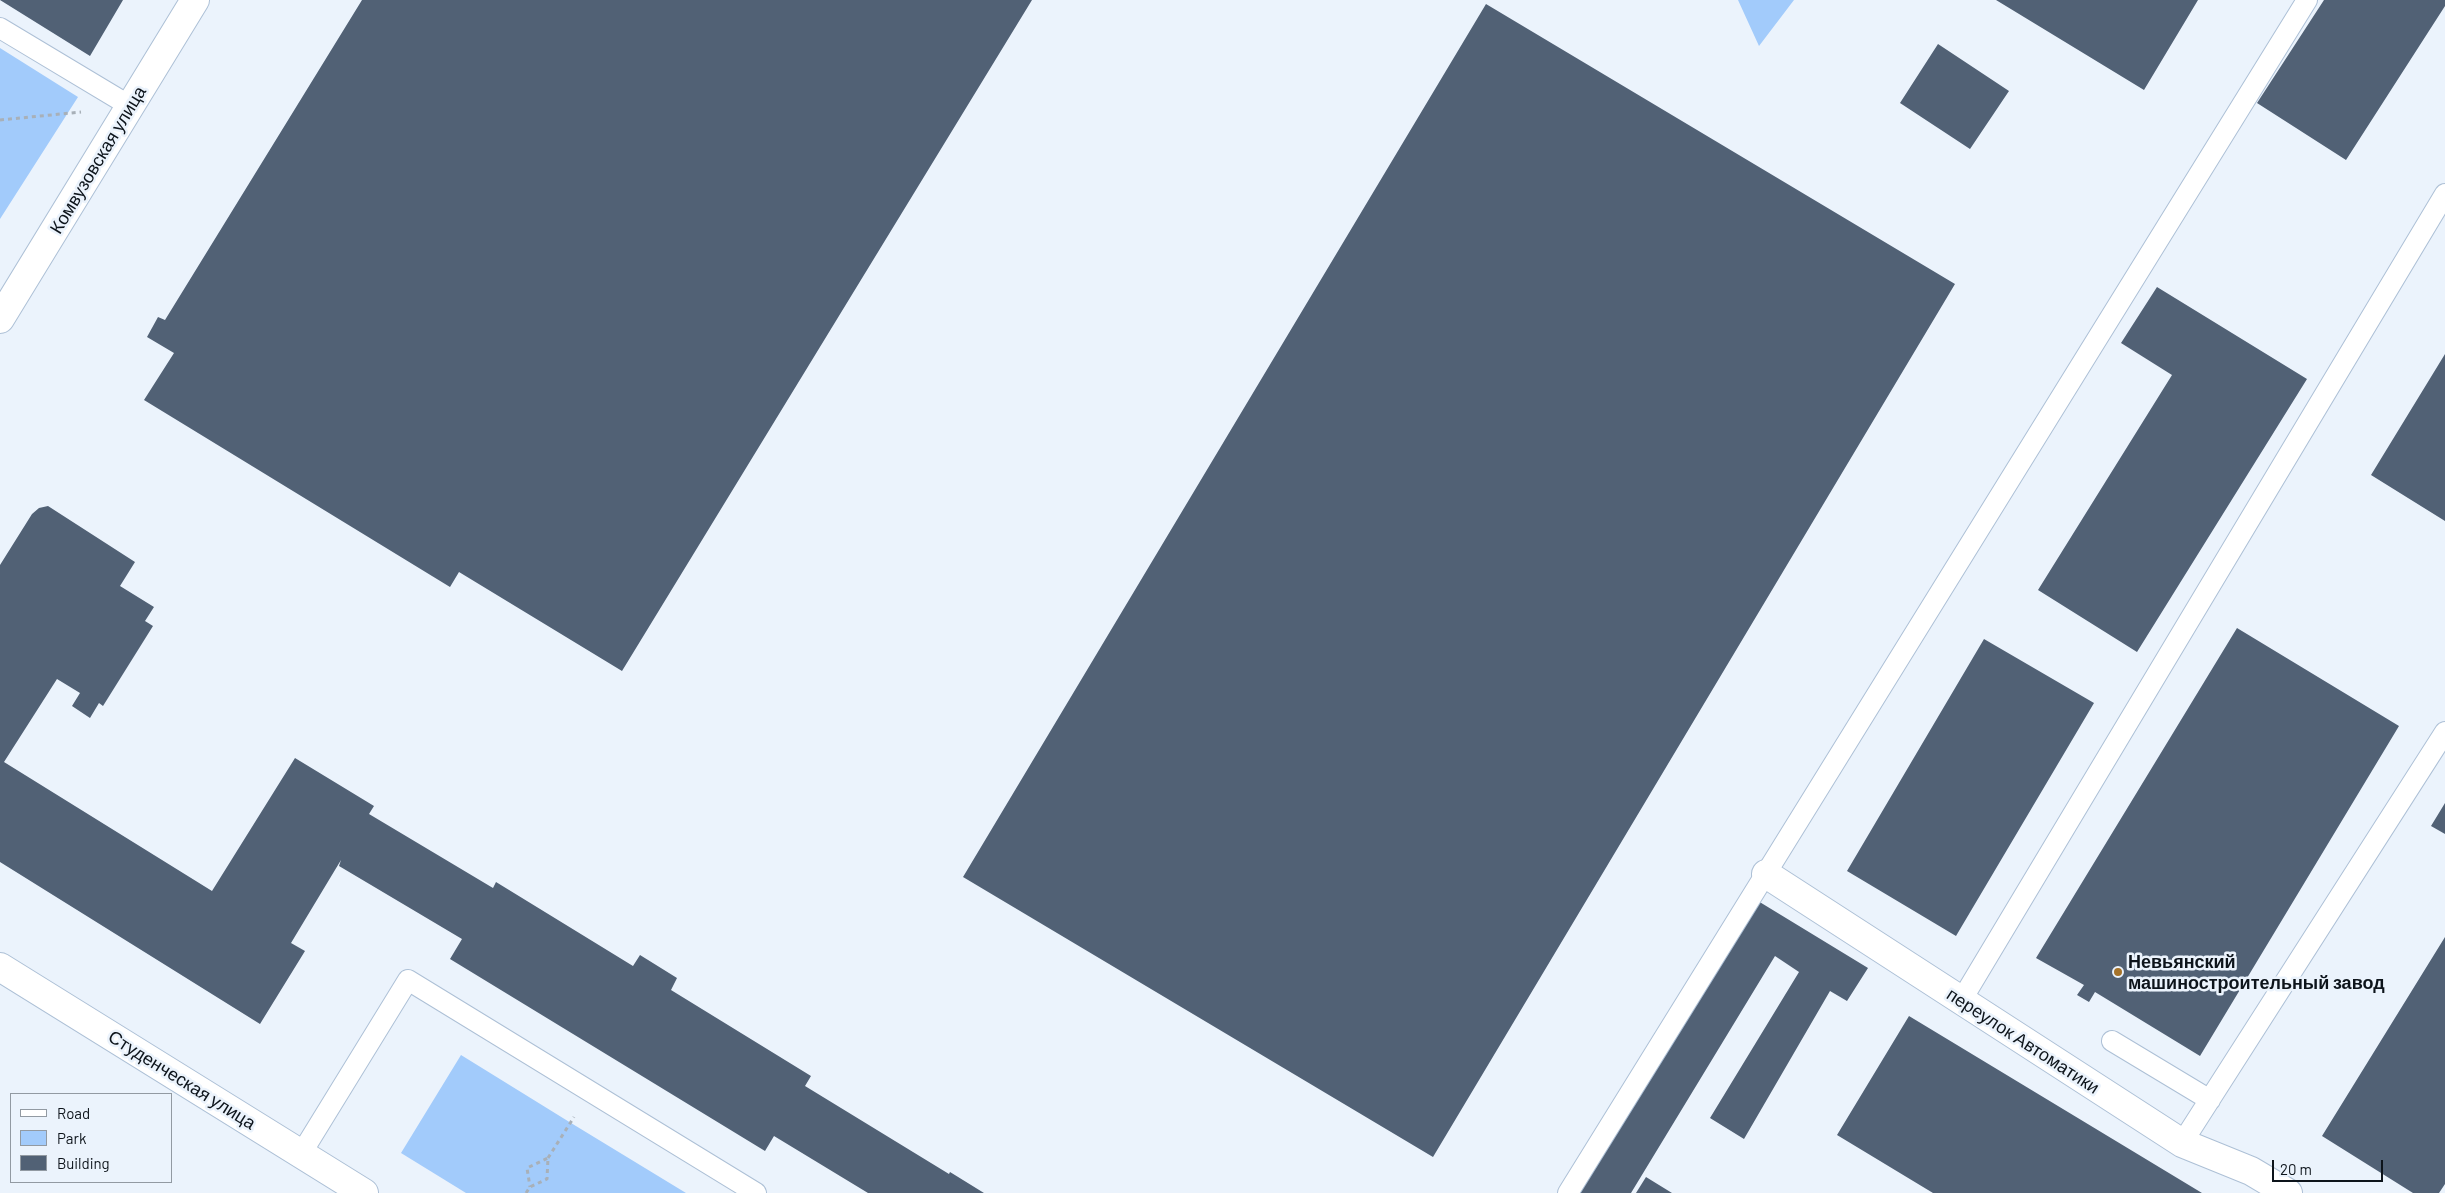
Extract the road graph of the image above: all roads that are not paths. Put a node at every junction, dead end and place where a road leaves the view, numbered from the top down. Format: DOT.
graph roads {
  1 [pos="195,0"];
  2 [pos="2307,0"];
  3 [pos="0,28"];
  4 [pos="130,106"];
  5 [pos="2445,194"];
  6 [pos="0,319"];
  7 [pos="2445,732"];
  8 [pos="1766,874"];
  9 [pos="0,967"];
  10 [pos="1962,1001"];
  11 [pos="2112,1041"];
  12 [pos="2210,1100"];
  13 [pos="2182,1144"];
  14 [pos="300,1154"];
  15 [pos="364,1193"];
  16 [pos="756,1193"];
  17 [pos="1568,1193"];
  18 [pos="2288,1193"];
  1 -- 4 [label="street, Комвузовская улица"];
  2 -- 8 [label="lane"];
  3 -- 4 [label="lane"];
  4 -- 6 [label="street, Комвузовская улица"];
  5 -- 10 [label="lane"];
  7 -- 12 [label="lane"];
  8 -- 10 [label="street, переулок Автоматики"];
  8 -- 17 [label="lane"];
  9 -- 14 [label="street, Студенческая улица"];
  10 -- 13 [label="street, переулок Автоматики"];
  11 -- 12 [label="lane"];
  12 -- 13 [label="lane"];
  13 -- 18 [label="street, переулок Автоматики"];
  14 -- 15 [label="street, Студенческая улица"];
  14 -- 16 [label="lane"];
}
